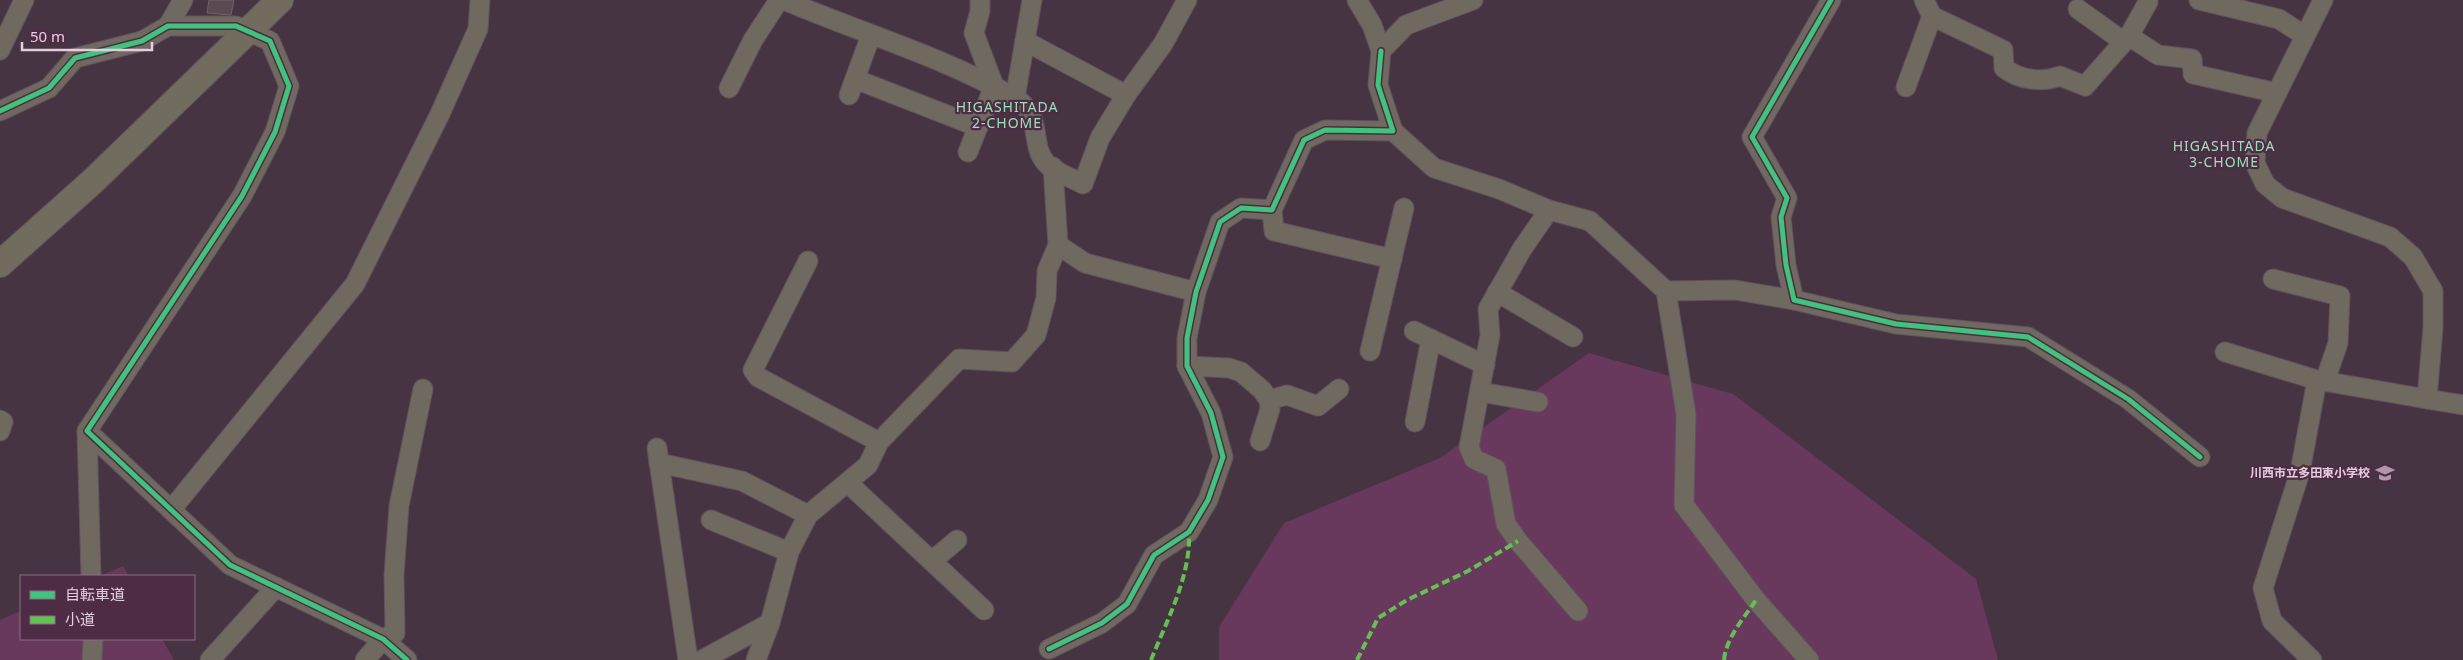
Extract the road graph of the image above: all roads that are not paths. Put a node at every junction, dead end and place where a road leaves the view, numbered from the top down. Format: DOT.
graph roads {
  1 [pos="24,0"];
  2 [pos="183,0"];
  3 [pos="280,0"];
  4 [pos="480,0"];
  5 [pos="779,0"];
  6 [pos="784,0"];
  7 [pos="980,0"];
  8 [pos="1032,0"];
  9 [pos="1187,0"];
  10 [pos="1357,0"];
  11 [pos="1473,0"];
  12 [pos="1831,0"];
  13 [pos="2199,0"];
  14 [pos="2323,0"];
  15 [pos="2148,2"];
  16 [pos="1928,8"];
  17 [pos="2078,9"];
  18 [pos="168,26"];
  19 [pos="248,32"];
  20 [pos="871,35"];
  21 [pos="2305,36"];
  22 [pos="2127,39"];
  23 [pos="1025,41"];
  24 [pos="0,50"];
  25 [pos="1381,51"];
  26 [pos="994,86"];
  27 [pos="1906,87"];
  28 [pos="729,88"];
  29 [pos="2276,93"];
  30 [pos="1126,94"];
  31 [pos="1014,98"];
  32 [pos="0,111"];
  33 [pos="978,127"];
  34 [pos="1393,131"];
  35 [pos="968,152"];
  36 [pos="1053,168"];
  37 [pos="1404,208"];
  38 [pos="1272,210"];
  39 [pos="1549,210"];
  40 [pos="1058,245"];
  41 [pos="1392,259"];
  42 [pos="808,261"];
  43 [pos="0,264"];
  44 [pos="2274,279"];
  45 [pos="1666,290"];
  46 [pos="1196,292"];
  47 [pos="1497,292"];
  48 [pos="1794,300"];
  49 [pos="1414,330"];
  50 [pos="1573,337"];
  51 [pos="1431,339"];
  52 [pos="1370,352"];
  53 [pos="2225,352"];
  54 [pos="1485,365"];
  55 [pos="1187,366"];
  56 [pos="2321,381"];
  57 [pos="423,389"];
  58 [pos="1339,389"];
  59 [pos="1480,392"];
  60 [pos="2427,399"];
  61 [pos="1269,400"];
  62 [pos="1538,402"];
  63 [pos="2463,405"];
  64 [pos="0,420"];
  65 [pos="1415,422"];
  66 [pos="0,431"];
  67 [pos="87,431"];
  68 [pos="1260,441"];
  69 [pos="879,442"];
  70 [pos="2200,457"];
  71 [pos="848,483"];
  72 [pos="172,510"];
  73 [pos="808,515"];
  74 [pos="711,520"];
  75 [pos="957,540"];
  76 [pos="790,552"];
  77 [pos="932,561"];
  78 [pos="91,575"];
  79 [pos="276,588"];
  80 [pos="984,610"];
  81 [pos="1578,611"];
  82 [pos="770,623"];
  83 [pos="383,639"];
  84 [pos="93,640"];
  85 [pos="1049,649"];
  86 [pos="92,660"];
  87 [pos="210,660"];
  88 [pos="364,660"];
  89 [pos="407,660"];
  90 [pos="688,660"];
  91 [pos="702,660"];
  92 [pos="756,660"];
  93 [pos="1809,660"];
  94 [pos="2312,660"];
  1 -- 24 [label="street"];
  2 -- 18 [label="street"];
  3 -- 19 [label="street"];
  4 -- 72 [label="street"];
  5 -- 28 [label="street"];
  6 -- 20 [label="street"];
  7 -- 26 [label="street"];
  8 -- 23 [label="street"];
  9 -- 30 [label="street"];
  10 -- 25 [label="street"];
  11 -- 25 [label="street"];
  12 -- 48 [label="street"];
  13 -- 21 [label="street"];
  14 -- 21 [label="street"];
  15 -- 22 [label="street"];
  16 -- 22 [label="street"];
  16 -- 27 [label="street"];
  17 -- 22 [label="street"];
  18 -- 19 [label="street"];
  18 -- 32 [label="street"];
  19 -- 43 [label="street"];
  19 -- 67 [label="street"];
  20 -- 26 [label="street"];
  20 -- 33 [label="street"];
  21 -- 29 [label="street"];
  22 -- 29 [label="street"];
  23 -- 30 [label="street"];
  23 -- 31 [label="street"];
  25 -- 34 [label="street"];
  26 -- 31 [label="street"];
  26 -- 33 [label="street"];
  29 -- 60 [label="street"];
  30 -- 36 [label="street"];
  31 -- 36 [label="street"];
  33 -- 35 [label="street"];
  34 -- 38 [label="street"];
  34 -- 39 [label="street"];
  36 -- 40 [label="street"];
  37 -- 41 [label="street"];
  38 -- 41 [label="street"];
  38 -- 46 [label="street"];
  39 -- 45 [label="street"];
  39 -- 47 [label="street"];
  40 -- 46 [label="street"];
  40 -- 69 [label="street"];
  41 -- 52 [label="street"];
  42 -- 69 [label="street"];
  44 -- 56 [label="street"];
  45 -- 48 [label="street"];
  45 -- 93 [label="street"];
  46 -- 55 [label="street"];
  47 -- 50 [label="street"];
  47 -- 54 [label="street"];
  48 -- 70 [label="street"];
  49 -- 51 [label="street"];
  51 -- 54 [label="street"];
  51 -- 65 [label="street"];
  53 -- 56 [label="street"];
  54 -- 59 [label="street"];
  55 -- 61 [label="street"];
  55 -- 85 [label="street"];
  56 -- 60 [label="street"];
  56 -- 94 [label="street"];
  57 -- 83 [label="street"];
  58 -- 61 [label="street"];
  59 -- 62 [label="street"];
  59 -- 81 [label="street"];
  60 -- 63 [label="street"];
  61 -- 68 [label="street"];
  64 -- 66 [label="street"];
  67 -- 72 [label="street"];
  67 -- 78 [label="street"];
  69 -- 71 [label="street"];
  71 -- 73 [label="street"];
  71 -- 77 [label="street"];
  72 -- 79 [label="street"];
  73 -- 76 [label="street"];
  73 -- 90 [label="street"];
  74 -- 76 [label="street"];
  75 -- 77 [label="street"];
  76 -- 82 [label="street"];
  77 -- 80 [label="street"];
  79 -- 83 [label="street"];
  79 -- 87 [label="street"];
  82 -- 91 [label="street"];
  82 -- 92 [label="street"];
  83 -- 88 [label="street"];
  83 -- 89 [label="street"];
  84 -- 86 [label="street"];
}
